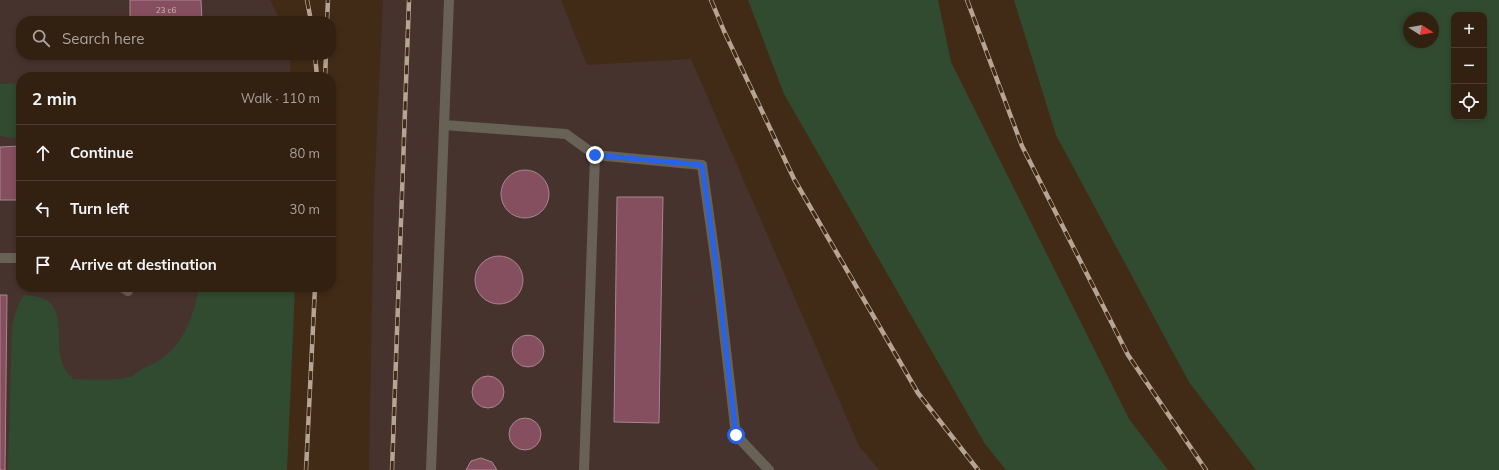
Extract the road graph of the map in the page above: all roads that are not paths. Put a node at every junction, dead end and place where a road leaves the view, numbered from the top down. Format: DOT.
graph roads {
  1 [pos="448,0"];
  2 [pos="444,125"];
  3 [pos="595,155"];
  4 [pos="0,258"];
  5 [pos="16,258"];
  6 [pos="431,470"];
  7 [pos="584,470"];
  8 [pos="769,470"];
  1 -- 2 [label="lane"];
  2 -- 3 [label="lane"];
  2 -- 6 [label="lane"];
  3 -- 7 [label="lane"];
  3 -- 8 [label="lane"];
  4 -- 5 [label="lane"];
}
